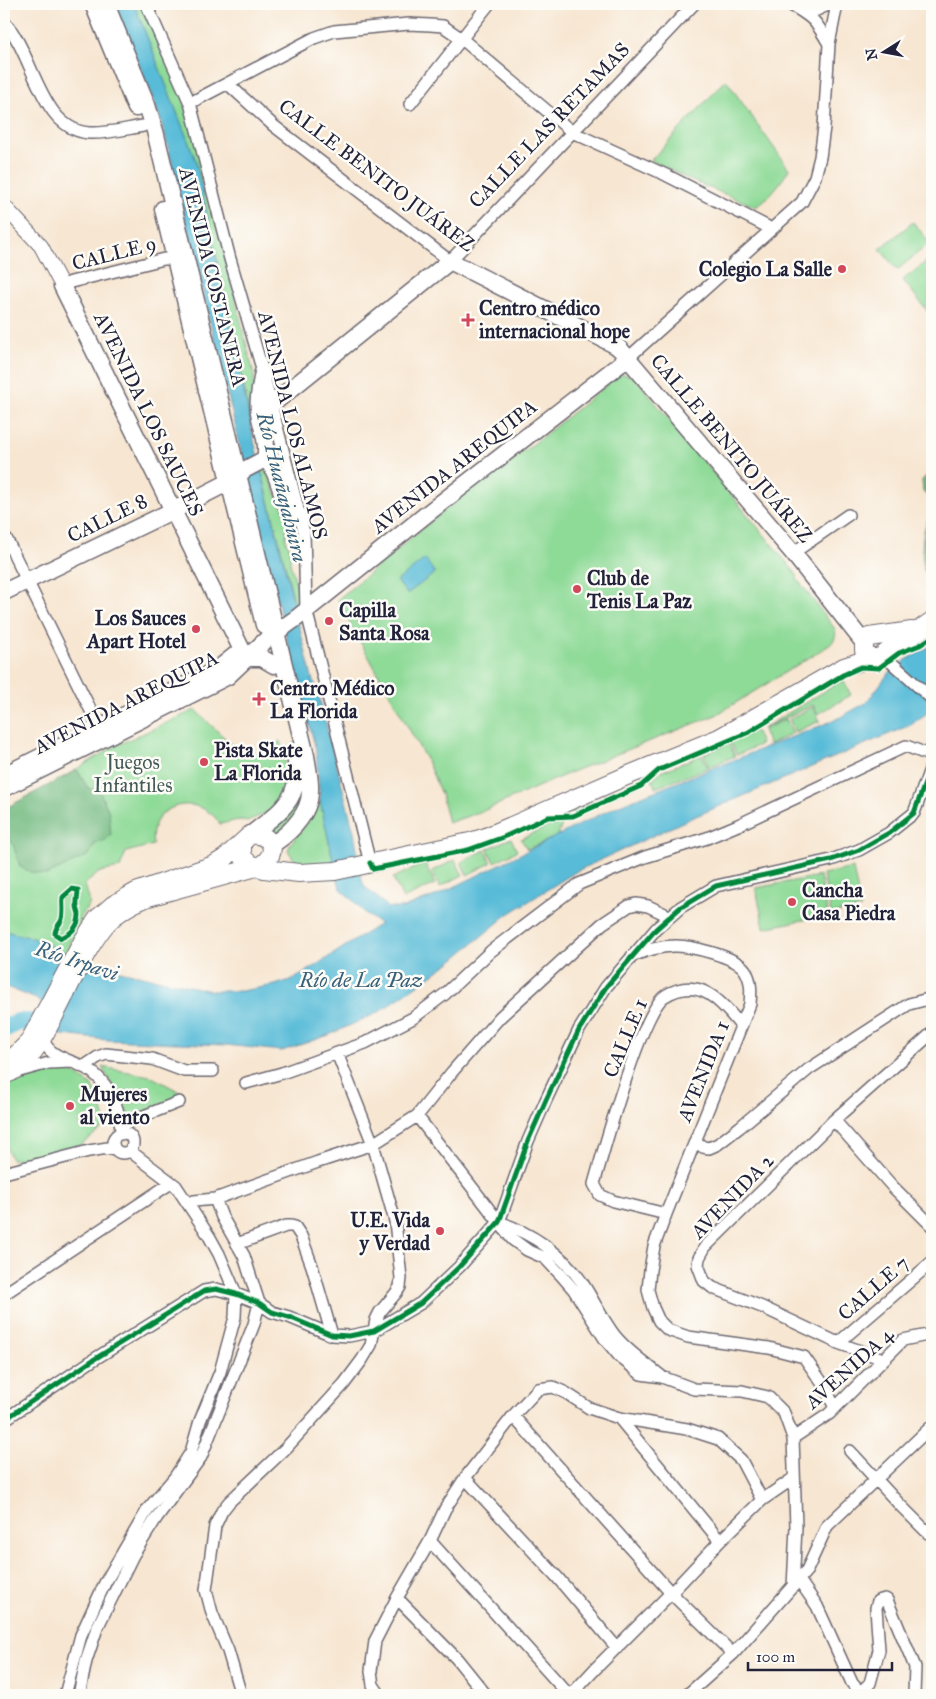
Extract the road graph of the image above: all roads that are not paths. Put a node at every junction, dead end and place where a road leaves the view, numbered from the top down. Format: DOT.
graph roads {
  1 [pos="93,4"];
  2 [pos="106,4"];
  3 [pos="146,4"];
  4 [pos="489,4"];
  5 [pos="694,4"];
  6 [pos="789,4"];
  7 [pos="830,4"];
  8 [pos="837,4"];
  9 [pos="808,14"];
  10 [pos="4,22"];
  11 [pos="462,39"];
  12 [pos="829,44"];
  13 [pos="228,84"];
  14 [pos="190,102"];
  15 [pos="410,104"];
  16 [pos="143,126"];
  17 [pos="572,132"];
  18 [pos="4,206"];
  19 [pos="771,230"];
  20 [pos="175,258"];
  21 [pos="450,261"];
  22 [pos="62,286"];
  23 [pos="628,358"];
  24 [pos="263,372"];
  25 [pos="271,405"];
  26 [pos="263,431"];
  27 [pos="248,469"];
  28 [pos="173,510"];
  29 [pos="848,515"];
  30 [pos="301,517"];
  31 [pos="4,538"];
  32 [pos="793,554"];
  33 [pos="27,581"];
  34 [pos="4,592"];
  35 [pos="302,613"];
  36 [pos="928,624"];
  37 [pos="276,633"];
  38 [pos="875,650"];
  39 [pos="245,654"];
  40 [pos="274,665"];
  41 [pos="932,699"];
  42 [pos="102,732"];
  43 [pos="932,756"];
  44 [pos="932,764"];
  45 [pos="4,775"];
  46 [pos="4,788"];
  47 [pos="246,839"];
  48 [pos="272,847"];
  49 [pos="365,864"];
  50 [pos="256,867"];
  51 [pos="299,872"];
  52 [pos="668,916"];
  53 [pos="632,956"];
  54 [pos="78,960"];
  55 [pos="932,998"];
  56 [pos="741,1026"];
  57 [pos="932,1033"];
  58 [pos="37,1041"];
  59 [pos="337,1053"];
  60 [pos="78,1065"];
  61 [pos="5,1071"];
  62 [pos="213,1071"];
  63 [pos="246,1083"];
  64 [pos="179,1102"];
  65 [pos="417,1116"];
  66 [pos="834,1120"];
  67 [pos="121,1130"];
  68 [pos="695,1141"];
  69 [pos="373,1144"];
  70 [pos="114,1147"];
  71 [pos="130,1151"];
  72 [pos="4,1173"];
  73 [pos="171,1183"];
  74 [pos="200,1201"];
  75 [pos="666,1214"];
  76 [pos="499,1222"];
  77 [pos="932,1226"];
  78 [pos="237,1244"];
  79 [pos="932,1262"];
  80 [pos="5,1290"];
  81 [pos="236,1294"];
  82 [pos="258,1303"];
  83 [pos="374,1331"];
  84 [pos="932,1334"];
  85 [pos="332,1335"];
  86 [pos="838,1343"];
  87 [pos="883,1359"];
  88 [pos="835,1408"];
  89 [pos="513,1416"];
  90 [pos="619,1418"];
  91 [pos="4,1420"];
  92 [pos="932,1426"];
  93 [pos="794,1438"];
  94 [pos="850,1451"];
  95 [pos="196,1454"];
  96 [pos="465,1478"];
  97 [pos="794,1478"];
  98 [pos="875,1478"];
  99 [pos="762,1500"];
  100 [pos="932,1528"];
  101 [pos="430,1541"];
  102 [pos="720,1541"];
  103 [pos="796,1584"];
  104 [pos="671,1593"];
  105 [pos="397,1598"];
  106 [pos="617,1648"];
  107 [pos="732,1654"];
  108 [pos="66,1695"];
  109 [pos="79,1695"];
  110 [pos="241,1695"];
  111 [pos="380,1695"];
  112 [pos="486,1695"];
  113 [pos="570,1695"];
  114 [pos="687,1695"];
  115 [pos="914,1695"];
  1 -- 16 [label="main road, AVENIDA COSTANERA"];
  2 -- 27 [label="main road, AVENIDA COSTANERA"];
  3 -- 14 [label="street, AVENIDA LOS ALAMOS"];
  4 -- 11 [label="street"];
  5 -- 17 [label="street, CALLE LAS RETAMAS"];
  6 -- 9 [label="street"];
  7 -- 9 [label="street"];
  8 -- 12 [label="street"];
  9 -- 12 [label="street"];
  10 -- 16 [label="street"];
  11 -- 13 [label="street"];
  11 -- 15 [label="street"];
  11 -- 17 [label="street"];
  12 -- 19 [label="street"];
  13 -- 14 [label="street"];
  13 -- 21 [label="street, CALLE BENITO JUÁREZ"];
  14 -- 24 [label="street, AVENIDA LOS ALAMOS"];
  16 -- 20 [label="main road, AVENIDA COSTANERA"];
  17 -- 19 [label="street"];
  17 -- 21 [label="street, CALLE LAS RETAMAS"];
  18 -- 22 [label="street, AVENIDA LOS SAUCES"];
  19 -- 23 [label="street"];
  20 -- 22 [label="street, CALLE 9"];
  20 -- 27 [label="main road, AVENIDA COSTANERA"];
  21 -- 23 [label="main road, CALLE BENITO JUÁREZ"];
  21 -- 25 [label="main road, CALLE LAS RETAMAS"];
  22 -- 28 [label="main road, AVENIDA LOS SAUCES"];
  23 -- 32 [label="main road, CALLE BENITO JUÁREZ"];
  23 -- 35 [label="main road, AVENIDA AREQUIPA"];
  24 -- 25 [label="street, AVENIDA LOS ALAMOS"];
  24 -- 26 [label="main road"];
  25 -- 26 [label="main road"];
  25 -- 30 [label="street, AVENIDA LOS ALAMOS"];
  26 -- 27 [label="main road"];
  27 -- 28 [label="main road, CALLE 8"];
  27 -- 30 [label="main road"];
  27 -- 37 [label="main road, AVENIDA COSTANERA"];
  28 -- 33 [label="main road, CALLE 8"];
  28 -- 39 [label="main road, AVENIDA LOS SAUCES"];
  29 -- 32 [label="street"];
  30 -- 35 [label="street, AVENIDA LOS ALAMOS"];
  31 -- 33 [label="street"];
  32 -- 38 [label="main road, CALLE BENITO JUÁREZ"];
  33 -- 34 [label="main road, CALLE 8"];
  33 -- 42 [label="street"];
  35 -- 37 [label="main road, AVENIDA AREQUIPA"];
  35 -- 49 [label="street, AVENIDA LOS ALAMOS"];
  36 -- 38 [label="main road"];
  37 -- 39 [label="main road, AVENIDA AREQUIPA"];
  37 -- 40 [label="main road, AVENIDA COSTANERA"];
  37 -- 48 [label="main road, AVENIDA COSTANERA"];
  38 -- 41 [label="street"];
  38 -- 49 [label="main road"];
  39 -- 40 [label="main road"];
  39 -- 42 [label="main road, AVENIDA AREQUIPA"];
  40 -- 47 [label="main road, AVENIDA COSTANERA"];
  42 -- 45 [label="main road, AVENIDA AREQUIPA"];
  42 -- 46 [label="main road, AVENIDA AREQUIPA"];
  43 -- 59 [label="street"];
  44 -- 52 [label="street"];
  47 -- 48 [label="main road"];
  47 -- 50 [label="main road"];
  47 -- 54 [label="main road"];
  48 -- 50 [label="main road"];
  48 -- 51 [label="main road"];
  49 -- 51 [label="main road"];
  50 -- 51 [label="main road"];
  50 -- 54 [label="main road"];
  52 -- 53 [label="street"];
  52 -- 65 [label="street"];
  53 -- 56 [label="street, AVENIDA 1"];
  53 -- 76 [label="street"];
  54 -- 58 [label="main road"];
  55 -- 68 [label="street, AVENIDA 1"];
  56 -- 68 [label="street, AVENIDA 1"];
  56 -- 75 [label="street, CALLE 1"];
  57 -- 66 [label="street, AVENIDA 2"];
  58 -- 60 [label="street"];
  58 -- 61 [label="main road"];
  59 -- 63 [label="street"];
  59 -- 69 [label="street"];
  60 -- 61 [label="street"];
  60 -- 62 [label="street"];
  60 -- 67 [label="street"];
  64 -- 67 [label="street"];
  65 -- 69 [label="street"];
  65 -- 76 [label="street"];
  66 -- 77 [label="street"];
  66 -- 86 [label="street, AVENIDA 2"];
  67 -- 70 [label="street"];
  67 -- 71 [label="street"];
  68 -- 75 [label="street"];
  69 -- 74 [label="street"];
  69 -- 83 [label="street"];
  70 -- 71 [label="street"];
  70 -- 72 [label="street"];
  71 -- 73 [label="street"];
  73 -- 74 [label="street"];
  73 -- 80 [label="street"];
  74 -- 78 [label="street"];
  74 -- 81 [label="street"];
  75 -- 88 [label="street"];
  76 -- 83 [label="street"];
  76 -- 93 [label="street"];
  78 -- 82 [label="street"];
  78 -- 85 [label="street"];
  79 -- 86 [label="street, CALLE 7"];
  81 -- 82 [label="street"];
  81 -- 91 [label="street"];
  81 -- 95 [label="street"];
  82 -- 85 [label="street"];
  82 -- 95 [label="street"];
  83 -- 85 [label="street"];
  83 -- 110 [label="street"];
  84 -- 87 [label="street, AVENIDA 4"];
  86 -- 87 [label="street, AVENIDA 2"];
  87 -- 88 [label="street, AVENIDA 4"];
  88 -- 93 [label="street, AVENIDA 4"];
  89 -- 90 [label="street"];
  89 -- 96 [label="street"];
  89 -- 104 [label="street"];
  90 -- 99 [label="street"];
  90 -- 102 [label="street"];
  92 -- 98 [label="street"];
  93 -- 97 [label="street"];
  94 -- 98 [label="street"];
  95 -- 108 [label="street"];
  95 -- 109 [label="street"];
  96 -- 101 [label="street"];
  96 -- 106 [label="street"];
  97 -- 99 [label="street"];
  97 -- 103 [label="street"];
  98 -- 100 [label="street"];
  98 -- 103 [label="street"];
  99 -- 102 [label="street"];
  101 -- 105 [label="street"];
  101 -- 113 [label="street"];
  102 -- 104 [label="street"];
  103 -- 107 [label="street"];
  103 -- 115 [label="street"];
  104 -- 106 [label="street"];
  104 -- 107 [label="street"];
  105 -- 111 [label="street"];
  105 -- 112 [label="street"];
  106 -- 113 [label="street"];
  107 -- 114 [label="street"];
}
